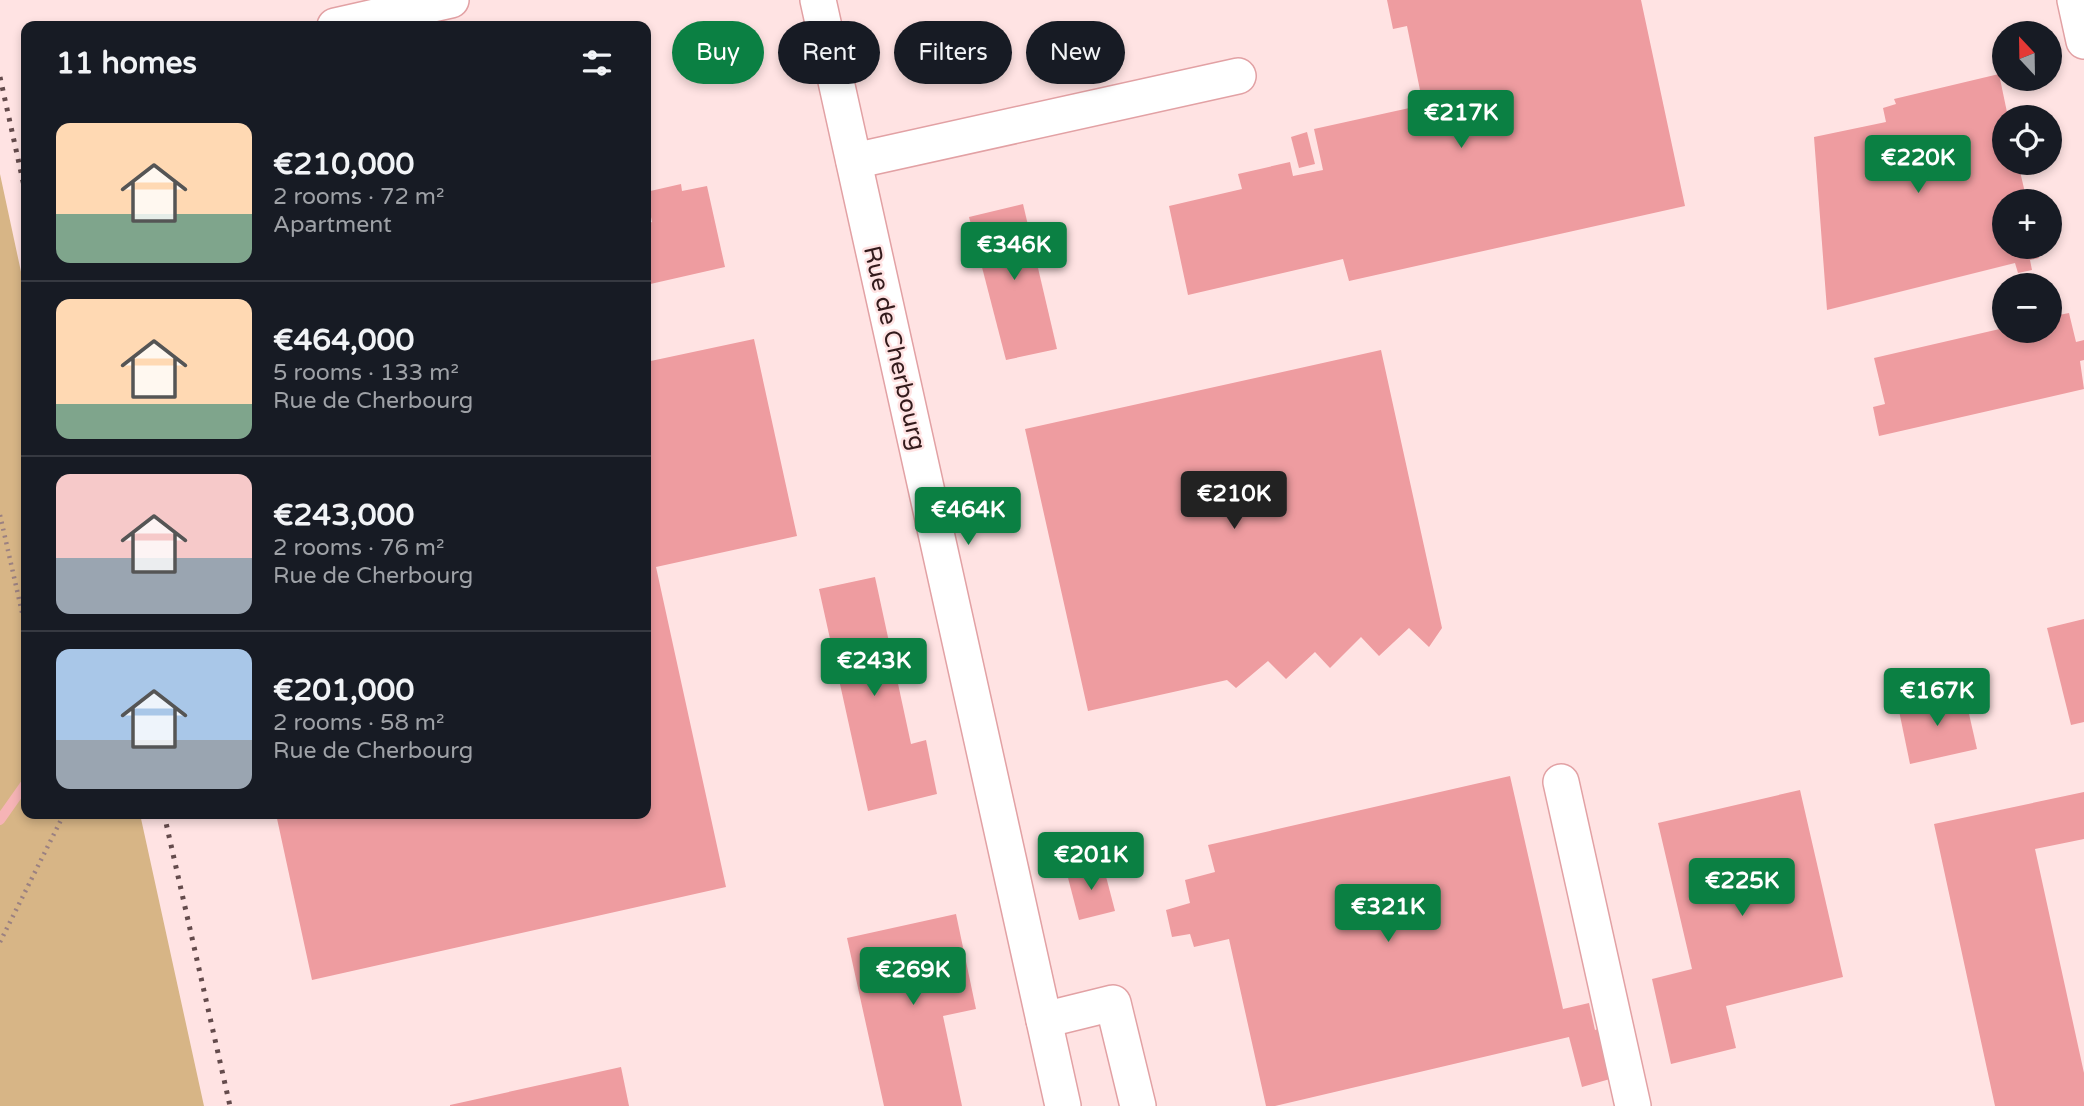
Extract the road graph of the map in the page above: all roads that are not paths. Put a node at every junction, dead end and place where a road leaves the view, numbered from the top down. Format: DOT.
graph roads {
  1 [pos="451,0"];
  2 [pos="818,0"];
  3 [pos="2075,0"];
  4 [pos="357,21"];
  5 [pos="2084,41"];
  6 [pos="1238,76"];
  7 [pos="854,161"];
  8 [pos="1561,782"];
  9 [pos="1044,1020"];
  10 [pos="1063,1106"];
  11 [pos="1138,1106"];
  12 [pos="1633,1106"];
  1 -- 4 [label="street"];
  2 -- 7 [label="street, Rue de Cherbourg"];
  3 -- 5 [label="street"];
  6 -- 7 [label="street"];
  7 -- 9 [label="street, Rue de Cherbourg"];
  8 -- 12 [label="street"];
  9 -- 10 [label="street, Rue de Cherbourg"];
  9 -- 11 [label="street"];
}
